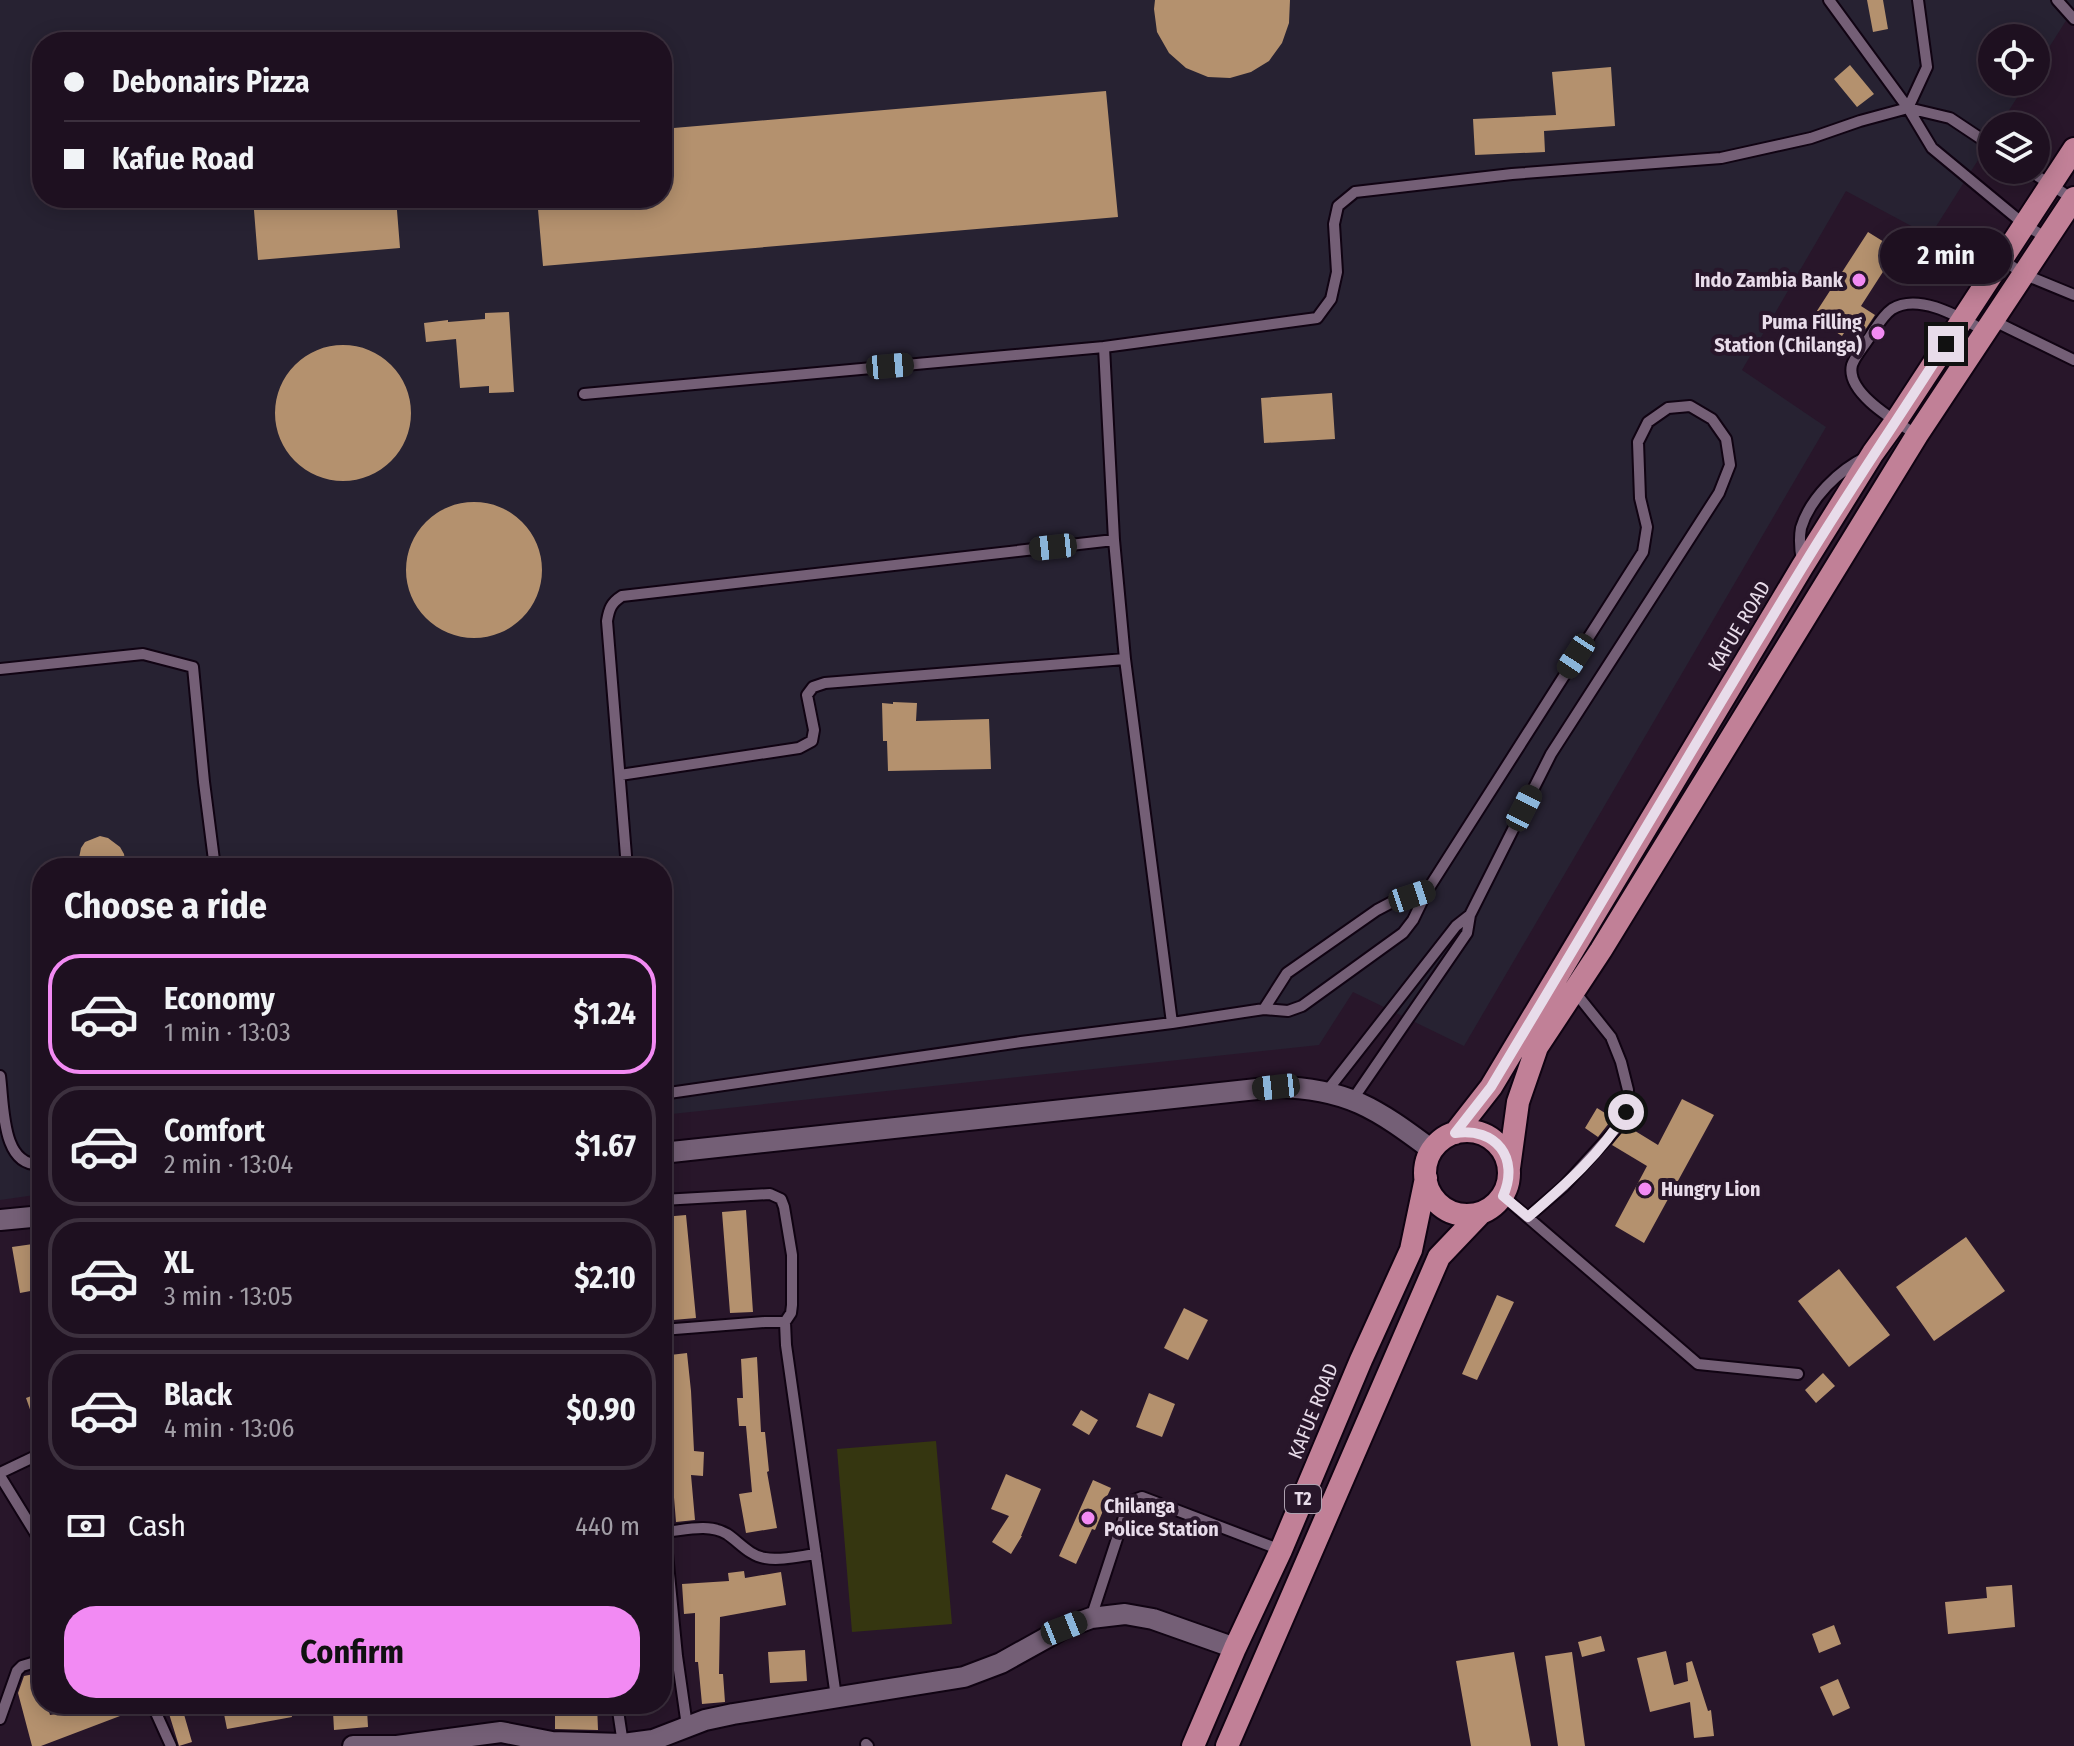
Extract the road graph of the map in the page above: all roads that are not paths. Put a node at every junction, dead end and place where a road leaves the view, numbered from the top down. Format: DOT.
graph roads {
  1 [pos="1829,0"];
  2 [pos="1918,0"];
  3 [pos="2057,0"];
  4 [pos="2074,19"];
  5 [pos="1908,108"];
  6 [pos="1978,137"];
  7 [pos="2074,149"];
  8 [pos="2050,185"];
  9 [pos="2074,198"];
  10 [pos="2025,225"];
  11 [pos="2047,238"];
  12 [pos="2002,259"];
  13 [pos="2023,274"];
  14 [pos="2074,295"];
  15 [pos="1962,319"];
  16 [pos="1989,326"];
  17 [pos="1104,347"];
  18 [pos="2074,360"];
  19 [pos="584,394"];
  20 [pos="1896,421"];
  21 [pos="1917,435"];
  22 [pos="1114,540"];
  23 [pos="1125,659"];
  24 [pos="0,669"];
  25 [pos="620,775"];
  26 [pos="214,858"];
  27 [pos="626,858"];
  28 [pos="1427,891"];
  29 [pos="1470,915"];
  30 [pos="1575,992"];
  31 [pos="1264,1009"];
  32 [pos="1172,1023"];
  33 [pos="0,1076"];
  34 [pos="1327,1091"];
  35 [pos="672,1093"];
  36 [pos="1353,1099"];
  37 [pos="1455,1133"];
  38 [pos="1432,1150"];
  39 [pos="672,1152"];
  40 [pos="32,1165"];
  41 [pos="1509,1168"];
  42 [pos="1426,1178"];
  43 [pos="1503,1196"];
  44 [pos="672,1199"];
  45 [pos="1480,1214"];
  46 [pos="32,1217"];
  47 [pos="1528,1217"];
  48 [pos="0,1220"];
  49 [pos="785,1322"];
  50 [pos="672,1329"];
  51 [pos="1798,1374"];
  52 [pos="32,1458"];
  53 [pos="0,1474"];
  54 [pos="32,1527"];
  55 [pos="672,1531"];
  56 [pos="1281,1550"];
  57 [pos="816,1554"];
  58 [pos="672,1604"];
  59 [pos="1091,1618"];
  60 [pos="1235,1648"];
  61 [pos="32,1663"];
  62 [pos="836,1697"];
  63 [pos="157,1714"];
  64 [pos="618,1714"];
  65 [pos="0,1719"];
  66 [pos="687,1726"];
  67 [pos="623,1744"];
  68 [pos="171,1746"];
  69 [pos="353,1746"];
  70 [pos="1193,1746"];
  71 [pos="1227,1746"];
  1 -- 5 [label="lane"];
  2 -- 5 [label="lane"];
  3 -- 4 [label="lane"];
  5 -- 6 [label="lane"];
  5 -- 10 [label="lane"];
  5 -- 17 [label="lane"];
  7 -- 8 [label="highway, KAFUE ROAD"];
  8 -- 9 [label="lane"];
  8 -- 10 [label="highway, KAFUE ROAD"];
  9 -- 11 [label="highway"];
  10 -- 11 [label="lane"];
  10 -- 12 [label="highway, KAFUE ROAD"];
  11 -- 13 [label="highway"];
  12 -- 13 [label="lane"];
  12 -- 15 [label="highway, KAFUE ROAD"];
  13 -- 14 [label="lane"];
  13 -- 16 [label="highway"];
  15 -- 16 [label="lane"];
  15 -- 20 [label="highway, KAFUE ROAD"];
  15 -- 20 [label="lane"];
  16 -- 18 [label="lane"];
  16 -- 21 [label="highway"];
  17 -- 19 [label="lane"];
  17 -- 22 [label="lane"];
  20 -- 21 [label="lane"];
  20 -- 37 [label="highway, KAFUE ROAD"];
  21 -- 30 [label="highway"];
  22 -- 23 [label="lane"];
  22 -- 25 [label="lane"];
  23 -- 25 [label="lane"];
  23 -- 32 [label="lane"];
  24 -- 26 [label="lane"];
  25 -- 27 [label="lane"];
  28 -- 29 [label="lane"];
  28 -- 31 [label="lane"];
  28 -- 31 [label="lane"];
  29 -- 34 [label="lane"];
  29 -- 36 [label="lane"];
  30 -- 41 [label="highway"];
  30 -- 47 [label="lane"];
  31 -- 32 [label="lane"];
  32 -- 35 [label="lane"];
  33 -- 40 [label="lane"];
  34 -- 36 [label="street"];
  34 -- 39 [label="street"];
  36 -- 38 [label="street"];
  37 -- 38 [label="highway"];
  37 -- 41 [label="highway"];
  38 -- 42 [label="highway"];
  41 -- 43 [label="highway"];
  42 -- 45 [label="highway"];
  42 -- 56 [label="highway, KAFUE ROAD / T2"];
  43 -- 45 [label="highway"];
  43 -- 47 [label="lane"];
  44 -- 49 [label="lane"];
  45 -- 71 [label="highway, T2"];
  46 -- 48 [label="street"];
  47 -- 51 [label="lane"];
  49 -- 50 [label="lane"];
  49 -- 57 [label="lane"];
  52 -- 53 [label="lane"];
  53 -- 54 [label="lane"];
  55 -- 57 [label="lane"];
  56 -- 59 [label="lane"];
  56 -- 60 [label="highway, KAFUE ROAD / T2"];
  57 -- 62 [label="lane"];
  58 -- 66 [label="lane"];
  59 -- 60 [label="street"];
  59 -- 62 [label="street"];
  60 -- 70 [label="highway, KAFUE ROAD / T2"];
  61 -- 65 [label="lane"];
  62 -- 66 [label="street"];
  63 -- 68 [label="lane"];
  64 -- 67 [label="lane"];
  66 -- 67 [label="street"];
  67 -- 69 [label="street"];
}
